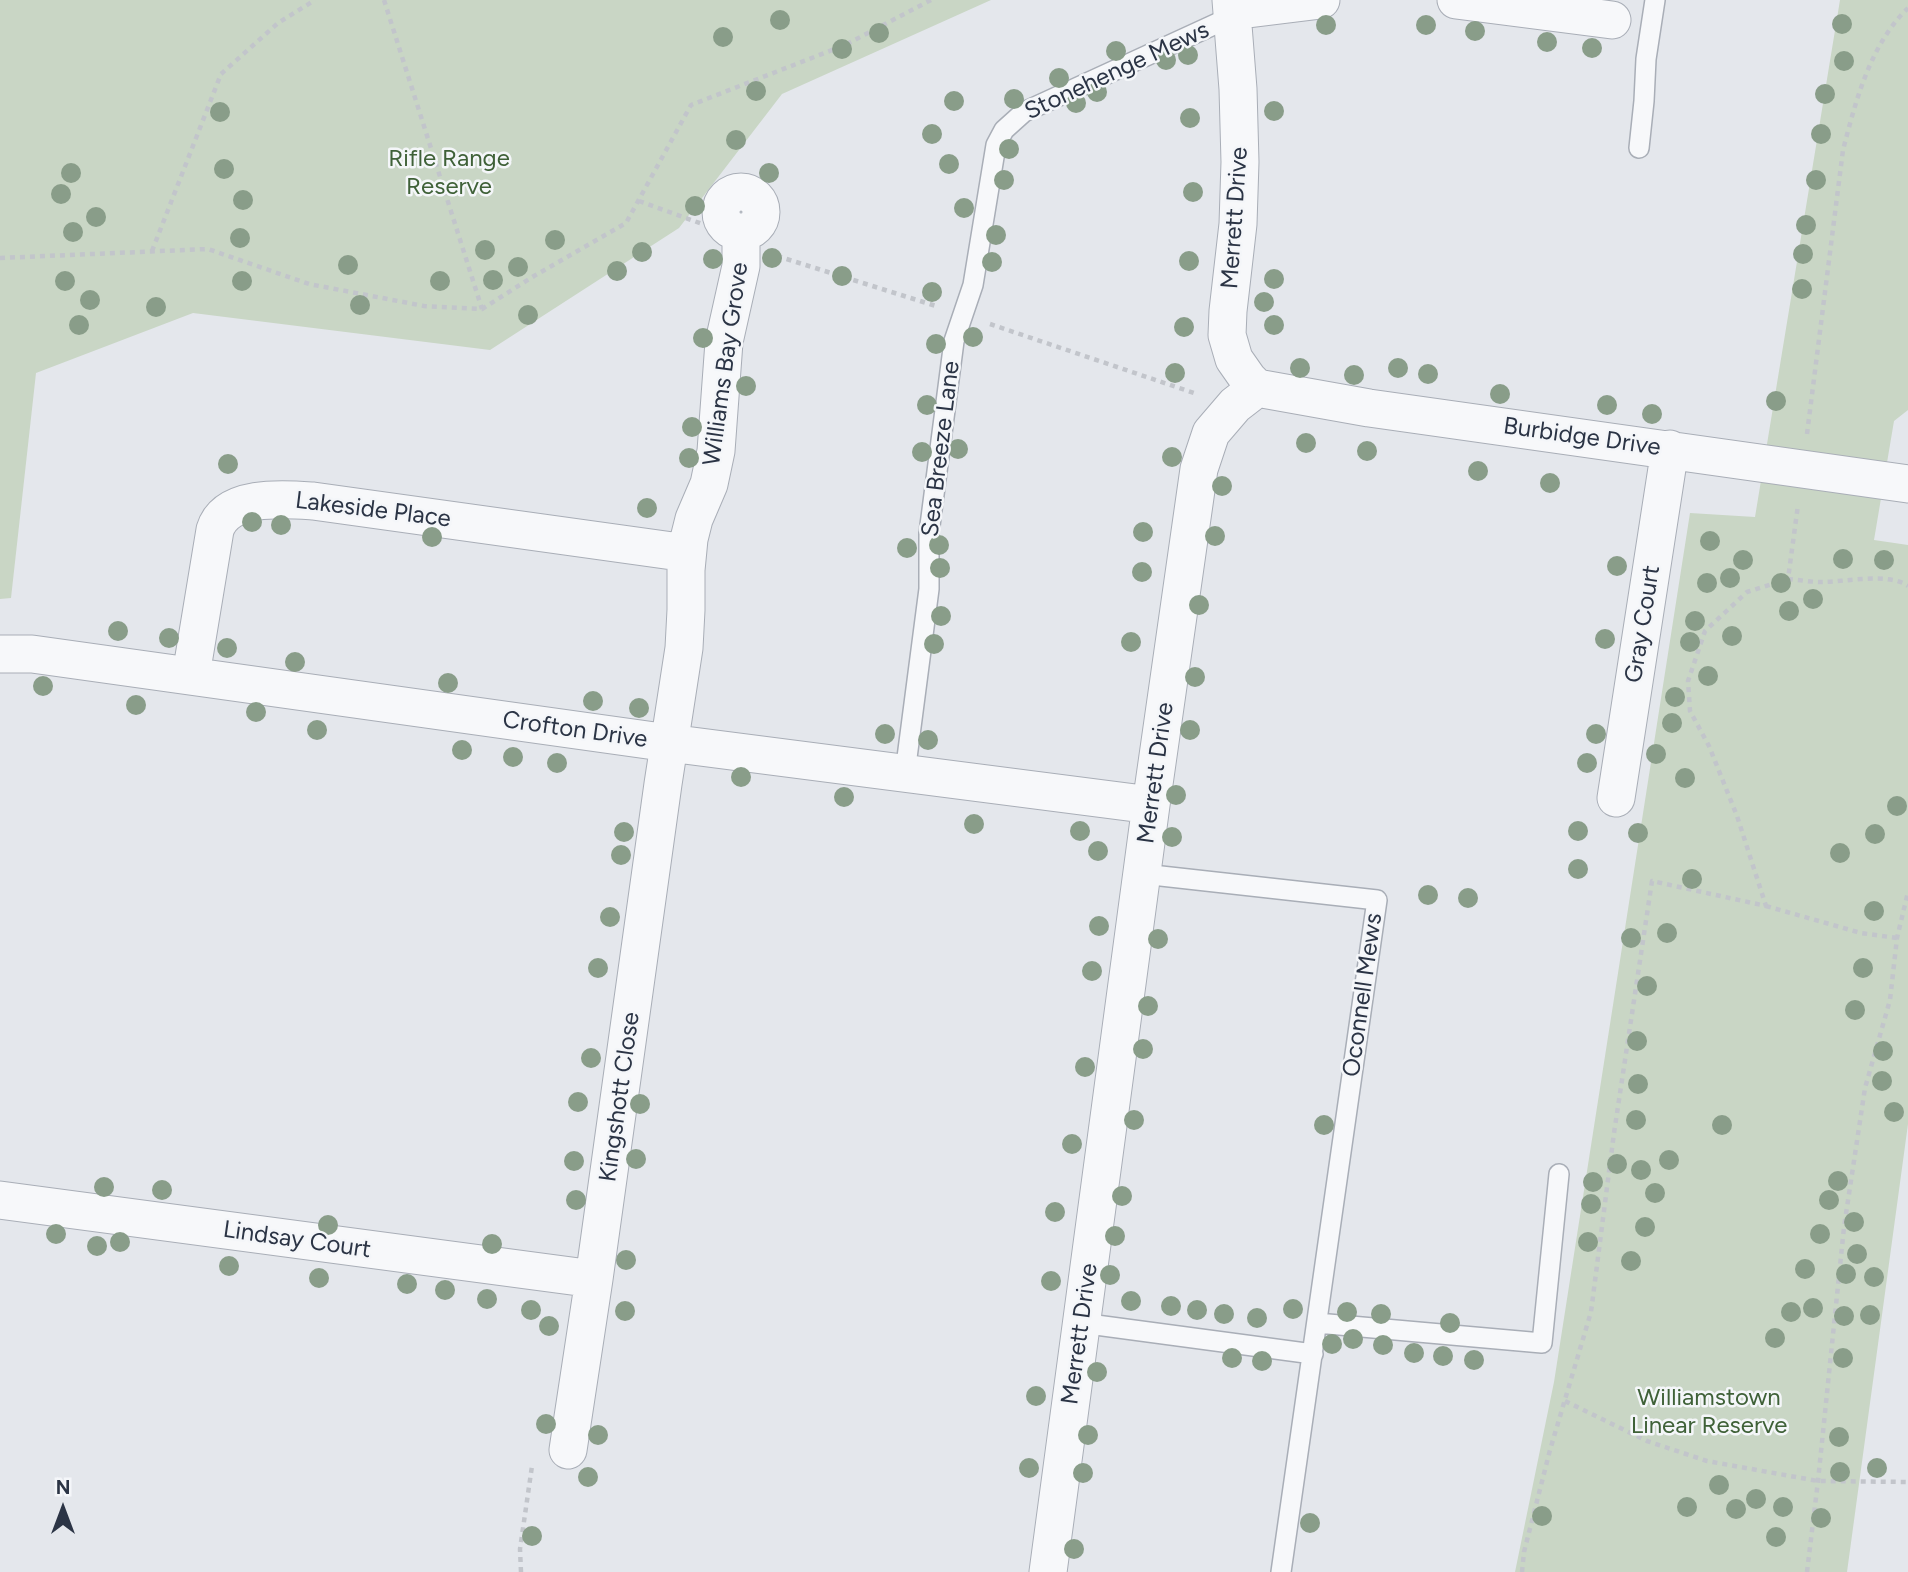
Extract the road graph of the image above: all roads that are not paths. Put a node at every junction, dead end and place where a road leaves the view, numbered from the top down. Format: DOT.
graph roads {
  1 [pos="1321,0"];
  2 [pos="1456,0"];
  3 [pos="1655,0"];
  4 [pos="1232,9"];
  5 [pos="1631,22"];
  6 [pos="1004,131"];
  7 [pos="1639,148"];
  8 [pos="741,239"];
  9 [pos="1257,388"];
  10 [pos="1670,449"];
  11 [pos="1908,484"];
  12 [pos="687,553"];
  13 [pos="0,654"];
  14 [pos="191,675"];
  15 [pos="669,743"];
  16 [pos="905,773"];
  17 [pos="1616,798"];
  18 [pos="1151,805"];
  19 [pos="1143,874"];
  20 [pos="1559,1174"];
  21 [pos="0,1200"];
  22 [pos="594,1279"];
  23 [pos="1082,1323"];
  24 [pos="1317,1323"];
  25 [pos="1313,1354"];
  26 [pos="568,1450"];
  27 [pos="1048,1572"];
  28 [pos="1281,1572"];
  1 -- 4 [label="street"];
  2 -- 5 [label="street"];
  3 -- 5 [label="lane"];
  4 -- 6 [label="lane, Stonehenge Mews"];
  4 -- 9 [label="street, Merrett Drive"];
  5 -- 7 [label="lane"];
  6 -- 16 [label="lane, Sea Breeze Lane"];
  8 -- 12 [label="street, Williams Bay Grove"];
  9 -- 10 [label="street, Burbidge Drive"];
  9 -- 18 [label="street, Merrett Drive"];
  10 -- 11 [label="street, Burbidge Drive"];
  10 -- 17 [label="street, Gray Court"];
  12 -- 14 [label="street, Lakeside Place"];
  12 -- 15 [label="street, Williams Bay Grove"];
  13 -- 14 [label="street, Crofton Drive"];
  14 -- 15 [label="street, Crofton Drive"];
  15 -- 16 [label="street, Crofton Drive"];
  15 -- 22 [label="street, Kingshott Close"];
  16 -- 18 [label="street, Crofton Drive"];
  18 -- 19 [label="street, Merrett Drive"];
  19 -- 23 [label="street, Merrett Drive"];
  19 -- 24 [label="lane, Oconnell Mews"];
  20 -- 24 [label="lane"];
  21 -- 22 [label="street, Lindsay Court"];
  22 -- 26 [label="street, Kingshott Close"];
  23 -- 25 [label="lane"];
  23 -- 27 [label="street, Merrett Drive"];
  24 -- 25 [label="lane, Oconnell Mews"];
  25 -- 28 [label="lane, Oconnell Mews"];
}
